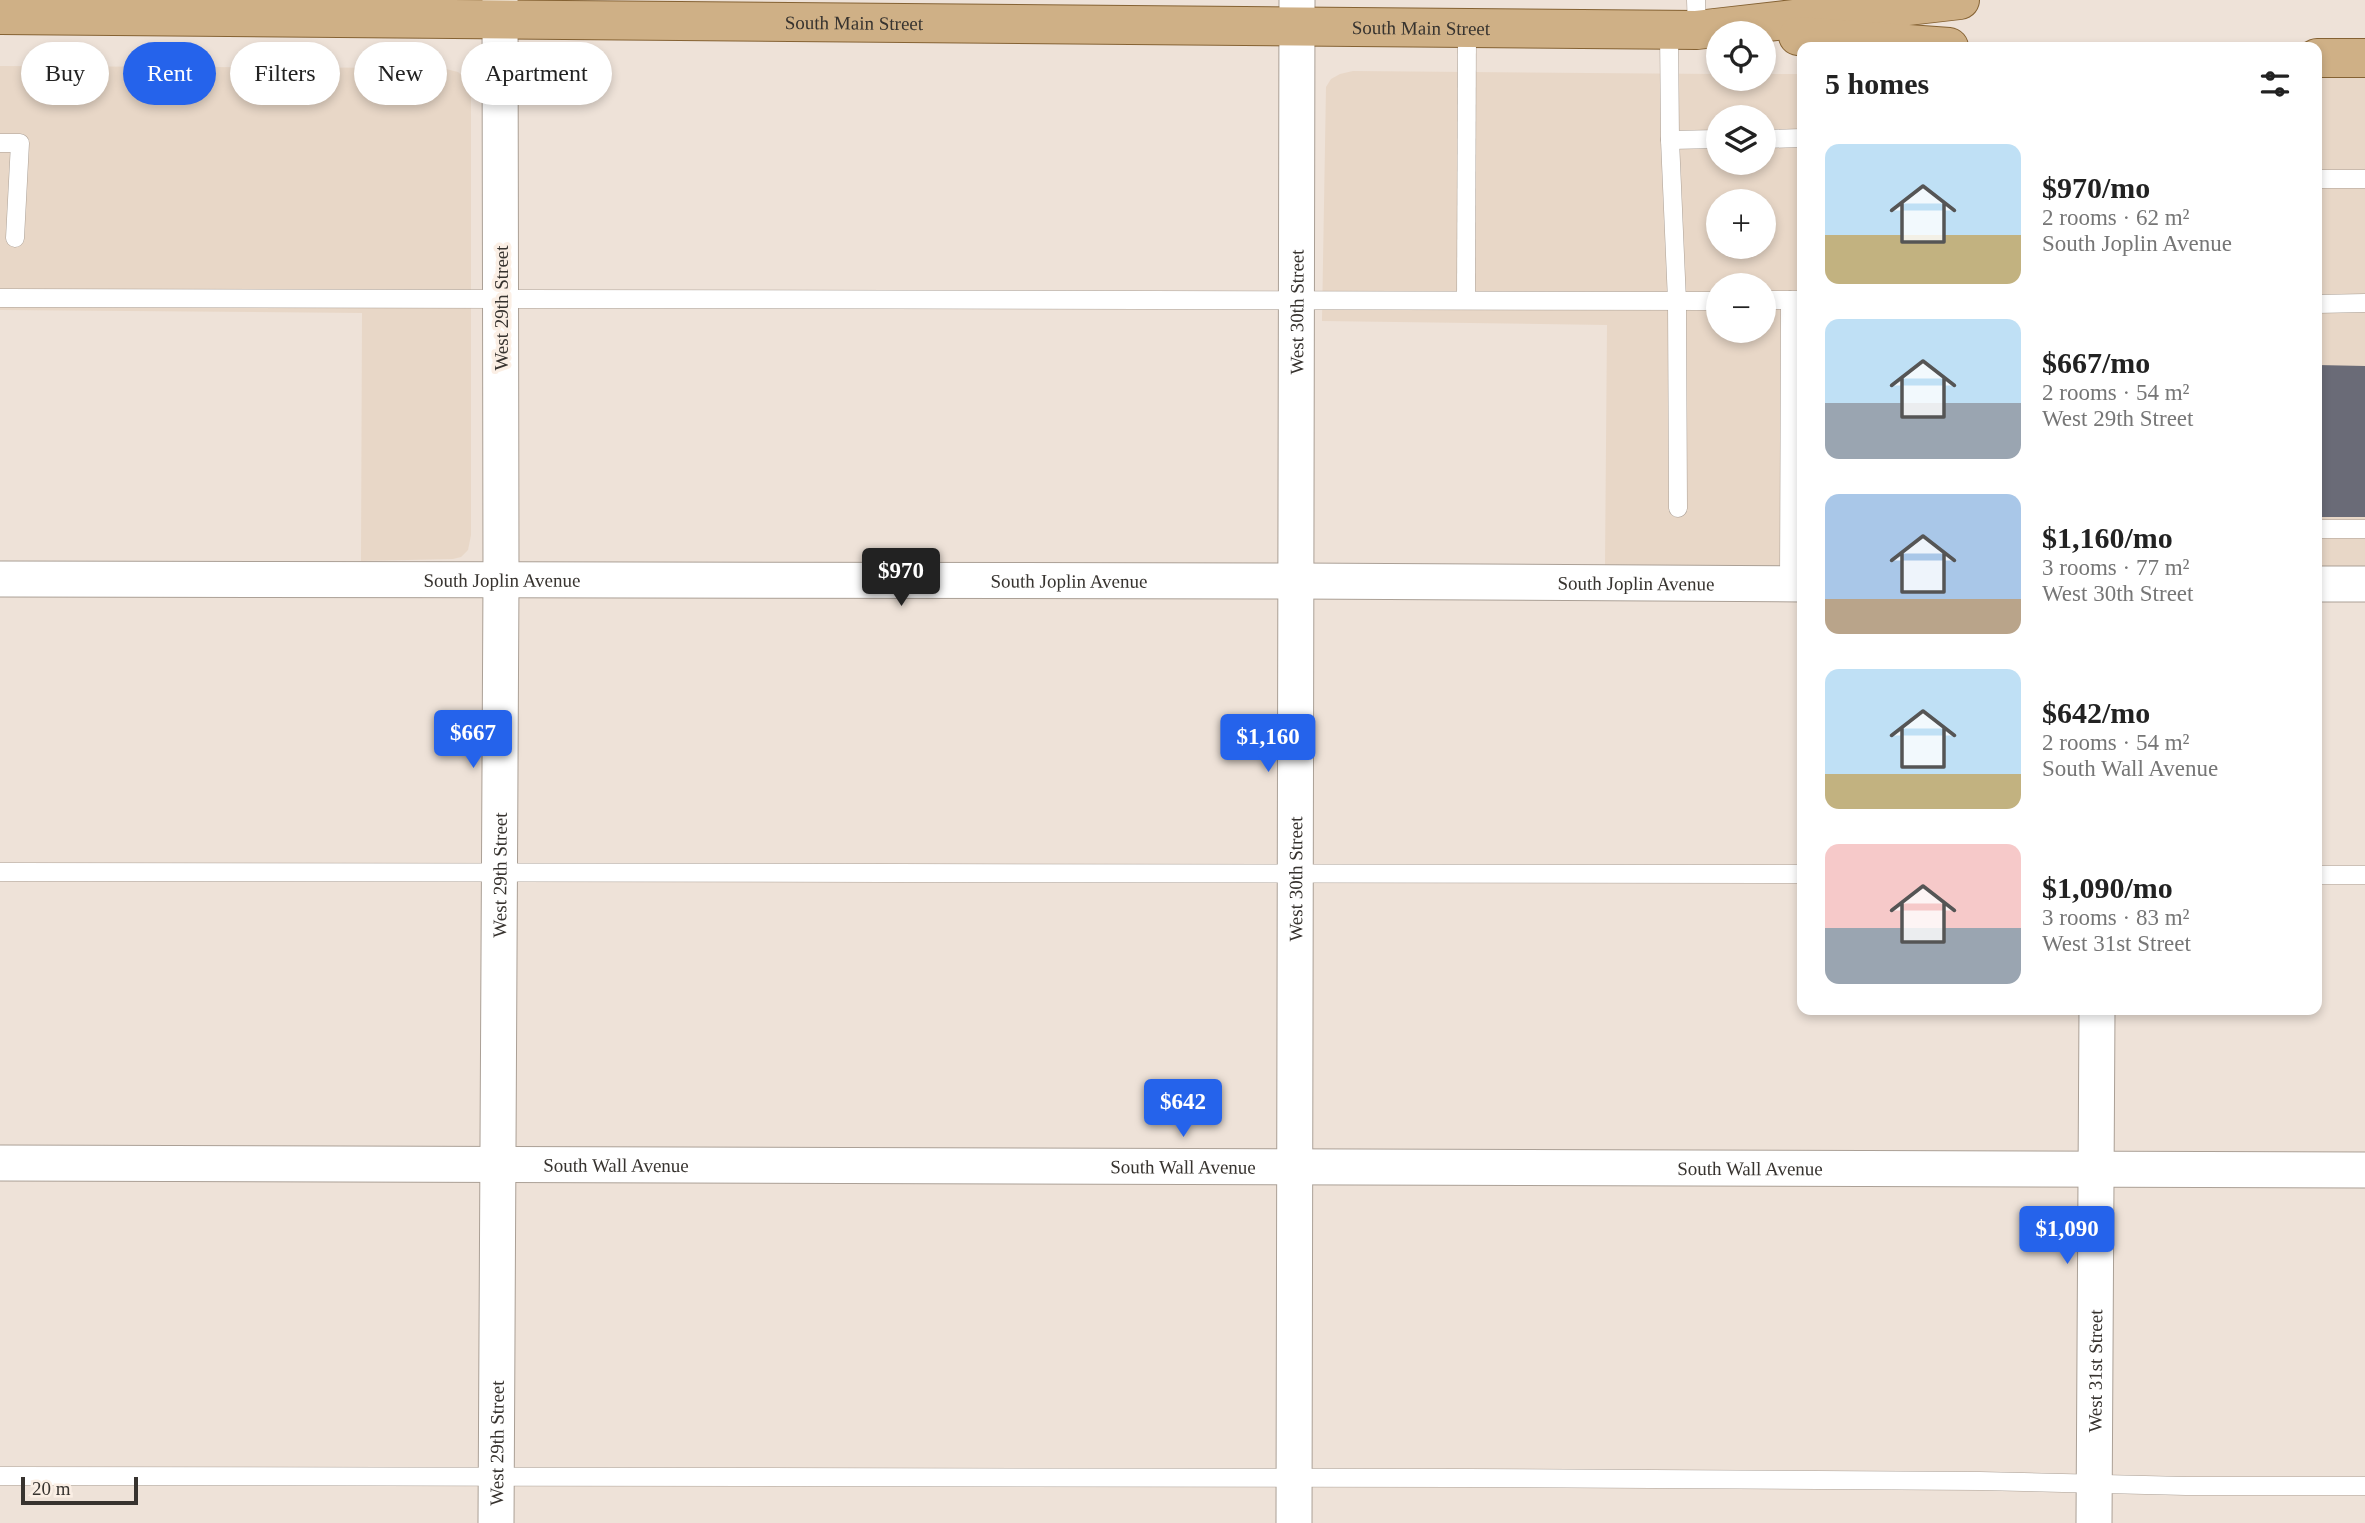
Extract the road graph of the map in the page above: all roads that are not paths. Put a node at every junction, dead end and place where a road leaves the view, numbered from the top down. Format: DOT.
graph roads {
  1 [pos="1960,0"];
  2 [pos="500,9"];
  3 [pos="1297,13"];
  4 [pos="0,15"];
  5 [pos="1692,22"];
  6 [pos="1467,28"];
  7 [pos="1776,35"];
  8 [pos="1878,42"];
  9 [pos="2322,58"];
  10 [pos="2365,58"];
  11 [pos="1797,138"];
  12 [pos="1706,139"];
  13 [pos="1776,139"];
  14 [pos="1670,140"];
  15 [pos="0,143"];
  16 [pos="2322,179"];
  17 [pos="2365,179"];
  18 [pos="15,238"];
  19 [pos="0,298"];
  20 [pos="501,299"];
  21 [pos="1298,299"];
  22 [pos="1466,300"];
  23 [pos="1776,300"];
  24 [pos="1796,300"];
  25 [pos="1677,301"];
  26 [pos="1706,301"];
  27 [pos="2365,303"];
  28 [pos="2322,304"];
  29 [pos="1678,508"];
  30 [pos="2322,529"];
  31 [pos="2365,529"];
  32 [pos="0,579"];
  33 [pos="501,580"];
  34 [pos="1296,581"];
  35 [pos="1796,584"];
  36 [pos="2322,584"];
  37 [pos="2365,584"];
  38 [pos="0,872"];
  39 [pos="500,873"];
  40 [pos="1296,874"];
  41 [pos="1797,874"];
  42 [pos="2322,875"];
  43 [pos="2365,875"];
  44 [pos="2097,1015"];
  45 [pos="0,1163"];
  46 [pos="499,1164"];
  47 [pos="1295,1168"];
  48 [pos="2365,1170"];
  49 [pos="2095,1171"];
  50 [pos="497,1475"];
  51 [pos="0,1476"];
  52 [pos="1294,1477"];
  53 [pos="2094,1484"];
  54 [pos="2365,1486"];
  55 [pos="496,1523"];
  56 [pos="1294,1523"];
  57 [pos="2094,1523"];
  1 -- 5 [label="main road, South Main Street"];
  2 -- 3 [label="main road, South Main Street"];
  2 -- 4 [label="main road, South Main Street"];
  2 -- 20 [label="street, West 29th Street"];
  3 -- 6 [label="main road, South Main Street"];
  3 -- 21 [label="street, West 30th Street"];
  5 -- 6 [label="main road, South Main Street"];
  5 -- 14 [label="lane"];
  6 -- 22 [label="lane"];
  7 -- 8 [label="main road"];
  9 -- 10 [label="main road"];
  11 -- 13 [label="lane"];
  12 -- 14 [label="lane"];
  14 -- 25 [label="lane"];
  15 -- 18 [label="lane"];
  16 -- 17 [label="lane"];
  19 -- 20 [label="lane"];
  20 -- 21 [label="lane"];
  20 -- 33 [label="street, West 29th Street"];
  21 -- 22 [label="lane"];
  21 -- 34 [label="street, West 30th Street"];
  22 -- 25 [label="lane"];
  23 -- 24 [label="lane"];
  24 -- 35 [label="lane"];
  25 -- 26 [label="lane"];
  25 -- 29 [label="lane"];
  27 -- 28 [label="lane"];
  30 -- 31 [label="lane"];
  32 -- 33 [label="street, South Joplin Avenue"];
  33 -- 34 [label="street, South Joplin Avenue"];
  33 -- 39 [label="street, West 29th Street"];
  34 -- 35 [label="street, South Joplin Avenue"];
  34 -- 40 [label="street, West 30th Street"];
  36 -- 37 [label="street"];
  38 -- 39 [label="lane"];
  39 -- 40 [label="lane"];
  39 -- 46 [label="street, West 29th Street"];
  40 -- 41 [label="lane"];
  40 -- 47 [label="street, West 30th Street"];
  42 -- 43 [label="lane"];
  44 -- 49 [label="street, West 31st Street"];
  45 -- 46 [label="street, South Wall Avenue"];
  46 -- 47 [label="street, South Wall Avenue"];
  46 -- 50 [label="street, West 29th Street"];
  47 -- 49 [label="street, South Wall Avenue"];
  47 -- 52 [label="street, West 30th Street"];
  48 -- 49 [label="street, South Wall Avenue"];
  49 -- 53 [label="street, West 31st Street"];
  50 -- 51 [label="lane"];
  50 -- 52 [label="lane"];
  50 -- 55 [label="street, West 29th Street"];
  52 -- 53 [label="lane"];
  52 -- 56 [label="street, West 30th Street"];
  53 -- 54 [label="lane"];
  53 -- 57 [label="street, West 31st Street"];
}
